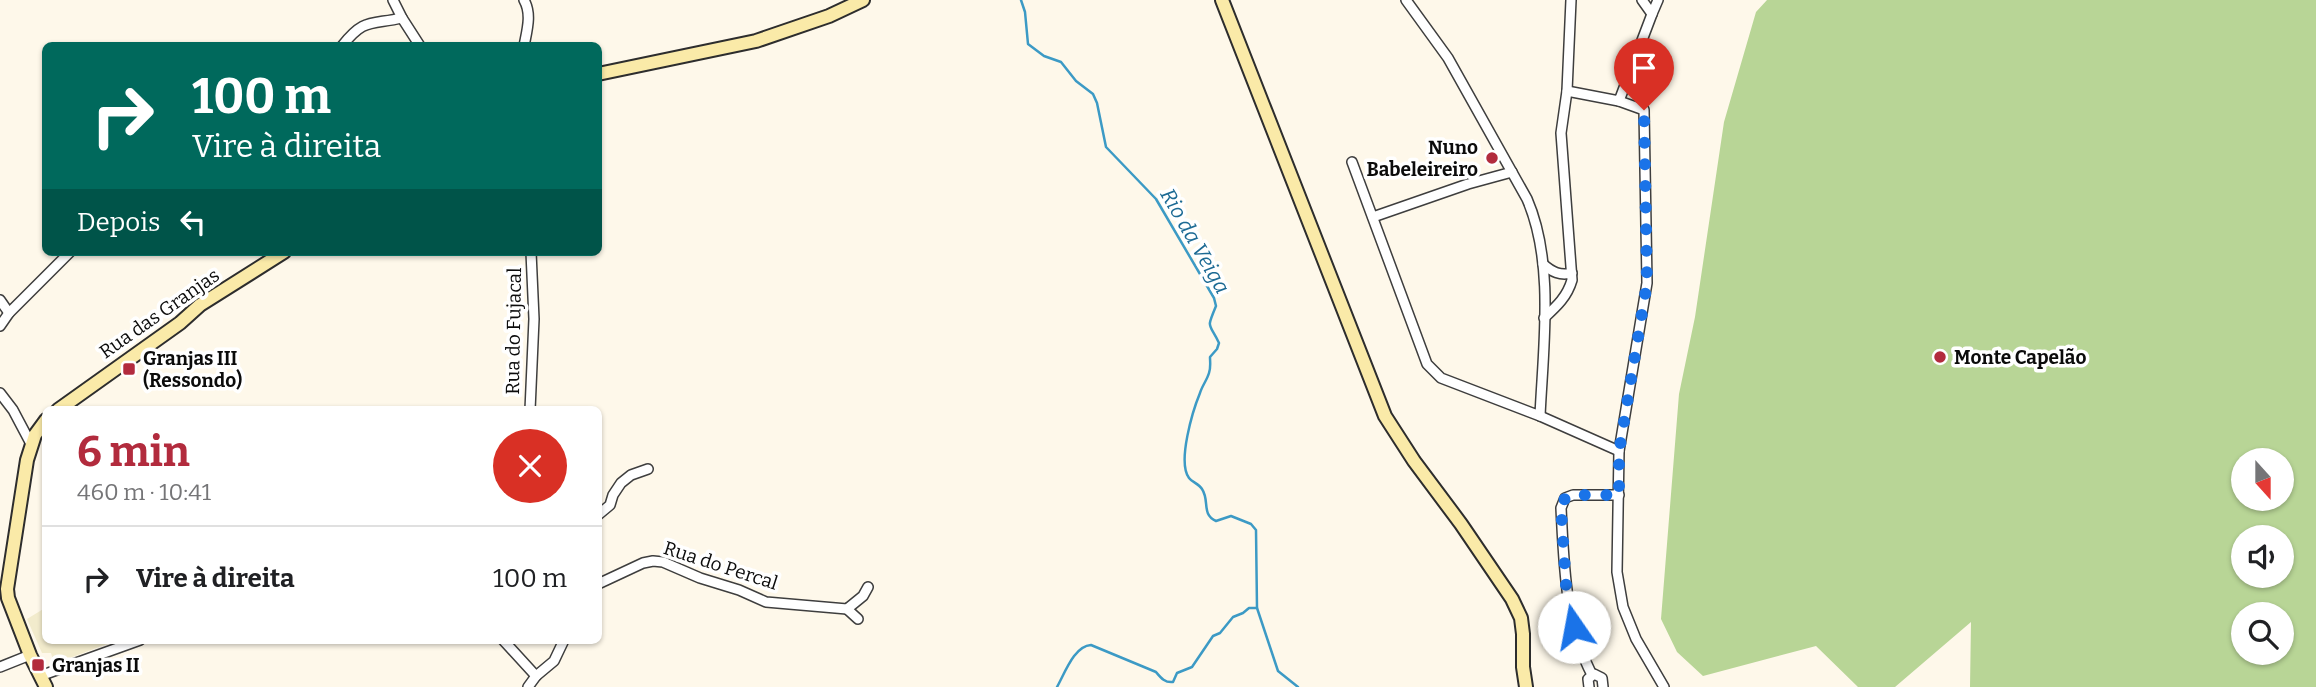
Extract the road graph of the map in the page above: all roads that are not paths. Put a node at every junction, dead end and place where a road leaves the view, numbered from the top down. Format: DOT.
graph roads {
  1 [pos="393,0"];
  2 [pos="863,0"];
  3 [pos="1222,0"];
  4 [pos="1406,0"];
  5 [pos="1571,0"];
  6 [pos="1642,0"];
  7 [pos="1658,0"];
  8 [pos="528,3"];
  9 [pos="1652,14"];
  10 [pos="402,18"];
  11 [pos="345,42"];
  12 [pos="417,42"];
  13 [pos="525,42"];
  14 [pos="602,73"];
  15 [pos="1567,91"];
  16 [pos="1619,101"];
  17 [pos="1352,162"];
  18 [pos="1512,172"];
  19 [pos="1373,217"];
  20 [pos="66,256"];
  21 [pos="279,256"];
  22 [pos="531,256"];
  23 [pos="1542,264"];
  24 [pos="1572,273"];
  25 [pos="0,300"];
  26 [pos="9,313"];
  27 [pos="1544,318"];
  28 [pos="0,326"];
  29 [pos="0,393"];
  30 [pos="64,406"];
  31 [pos="530,406"];
  32 [pos="1540,416"];
  33 [pos="42,423"];
  34 [pos="31,444"];
  35 [pos="1619,452"];
  36 [pos="648,469"];
  37 [pos="1619,495"];
  38 [pos="602,512"];
  39 [pos="602,582"];
  40 [pos="869,587"];
  41 [pos="4,596"];
  42 [pos="847,609"];
  43 [pos="858,619"];
  44 [pos="131,644"];
  45 [pos="507,644"];
  46 [pos="562,644"];
  47 [pos="30,655"];
  48 [pos="0,667"];
  49 [pos="1523,667"];
  50 [pos="1592,675"];
  51 [pos="536,676"];
  52 [pos="43,682"];
  53 [pos="528,687"];
  54 [pos="1517,687"];
  55 [pos="1526,687"];
  56 [pos="1589,687"];
  57 [pos="1602,687"];
  58 [pos="1664,687"];
  1 -- 10 [label="street"];
  2 -- 14 [label="street"];
  3 -- 49 [label="street"];
  4 -- 18 [label="street"];
  5 -- 15 [label="street"];
  6 -- 9 [label="street"];
  7 -- 9 [label="street"];
  8 -- 13 [label="street"];
  9 -- 16 [label="street"];
  10 -- 11 [label="street"];
  10 -- 12 [label="street"];
  15 -- 16 [label="street"];
  15 -- 24 [label="street"];
  16 -- 35 [label="street"];
  17 -- 19 [label="street"];
  18 -- 19 [label="street"];
  18 -- 23 [label="street"];
  19 -- 32 [label="street"];
  20 -- 26 [label="street"];
  21 -- 30 [label="street, Rua das Granjas"];
  22 -- 31 [label="street, Rua do Fujacal"];
  23 -- 24 [label="street"];
  23 -- 27 [label="street"];
  24 -- 27 [label="street"];
  25 -- 26 [label="street"];
  26 -- 28 [label="street"];
  27 -- 32 [label="street"];
  29 -- 34 [label="street"];
  32 -- 35 [label="street"];
  33 -- 34 [label="street"];
  34 -- 41 [label="street"];
  35 -- 37 [label="street"];
  36 -- 38 [label="street"];
  37 -- 50 [label="street"];
  37 -- 58 [label="street"];
  39 -- 42 [label="street, Rua do Percal"];
  40 -- 42 [label="street"];
  41 -- 47 [label="street"];
  42 -- 43 [label="street"];
  44 -- 52 [label="street"];
  45 -- 51 [label="street"];
  46 -- 51 [label="street"];
  47 -- 48 [label="street"];
  47 -- 52 [label="street"];
  49 -- 54 [label="street"];
  49 -- 55 [label="street"];
  50 -- 56 [label="street"];
  50 -- 57 [label="street"];
  51 -- 53 [label="street"];
}
